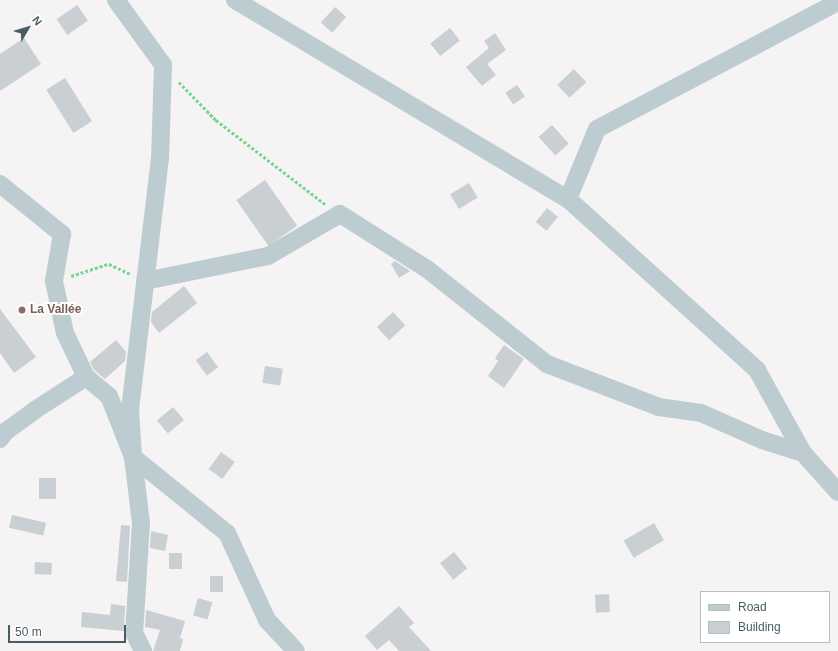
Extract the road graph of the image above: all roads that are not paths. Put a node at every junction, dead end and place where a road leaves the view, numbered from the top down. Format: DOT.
graph roads {
  1 [pos="235,0"];
  2 [pos="119,2"];
  3 [pos="838,2"];
  4 [pos="0,184"];
  5 [pos="568,199"];
  6 [pos="145,281"];
  7 [pos="86,377"];
  8 [pos="0,439"];
  9 [pos="803,452"];
  10 [pos="133,457"];
  11 [pos="838,492"];
  12 [pos="142,651"];
  13 [pos="296,651"];
  1 -- 5 [label="street"];
  2 -- 6 [label="street"];
  3 -- 5 [label="street"];
  4 -- 7 [label="street"];
  5 -- 9 [label="street"];
  6 -- 9 [label="street"];
  6 -- 10 [label="street"];
  7 -- 8 [label="street"];
  7 -- 10 [label="street"];
  9 -- 11 [label="street"];
  10 -- 12 [label="street"];
  10 -- 13 [label="street"];
}
